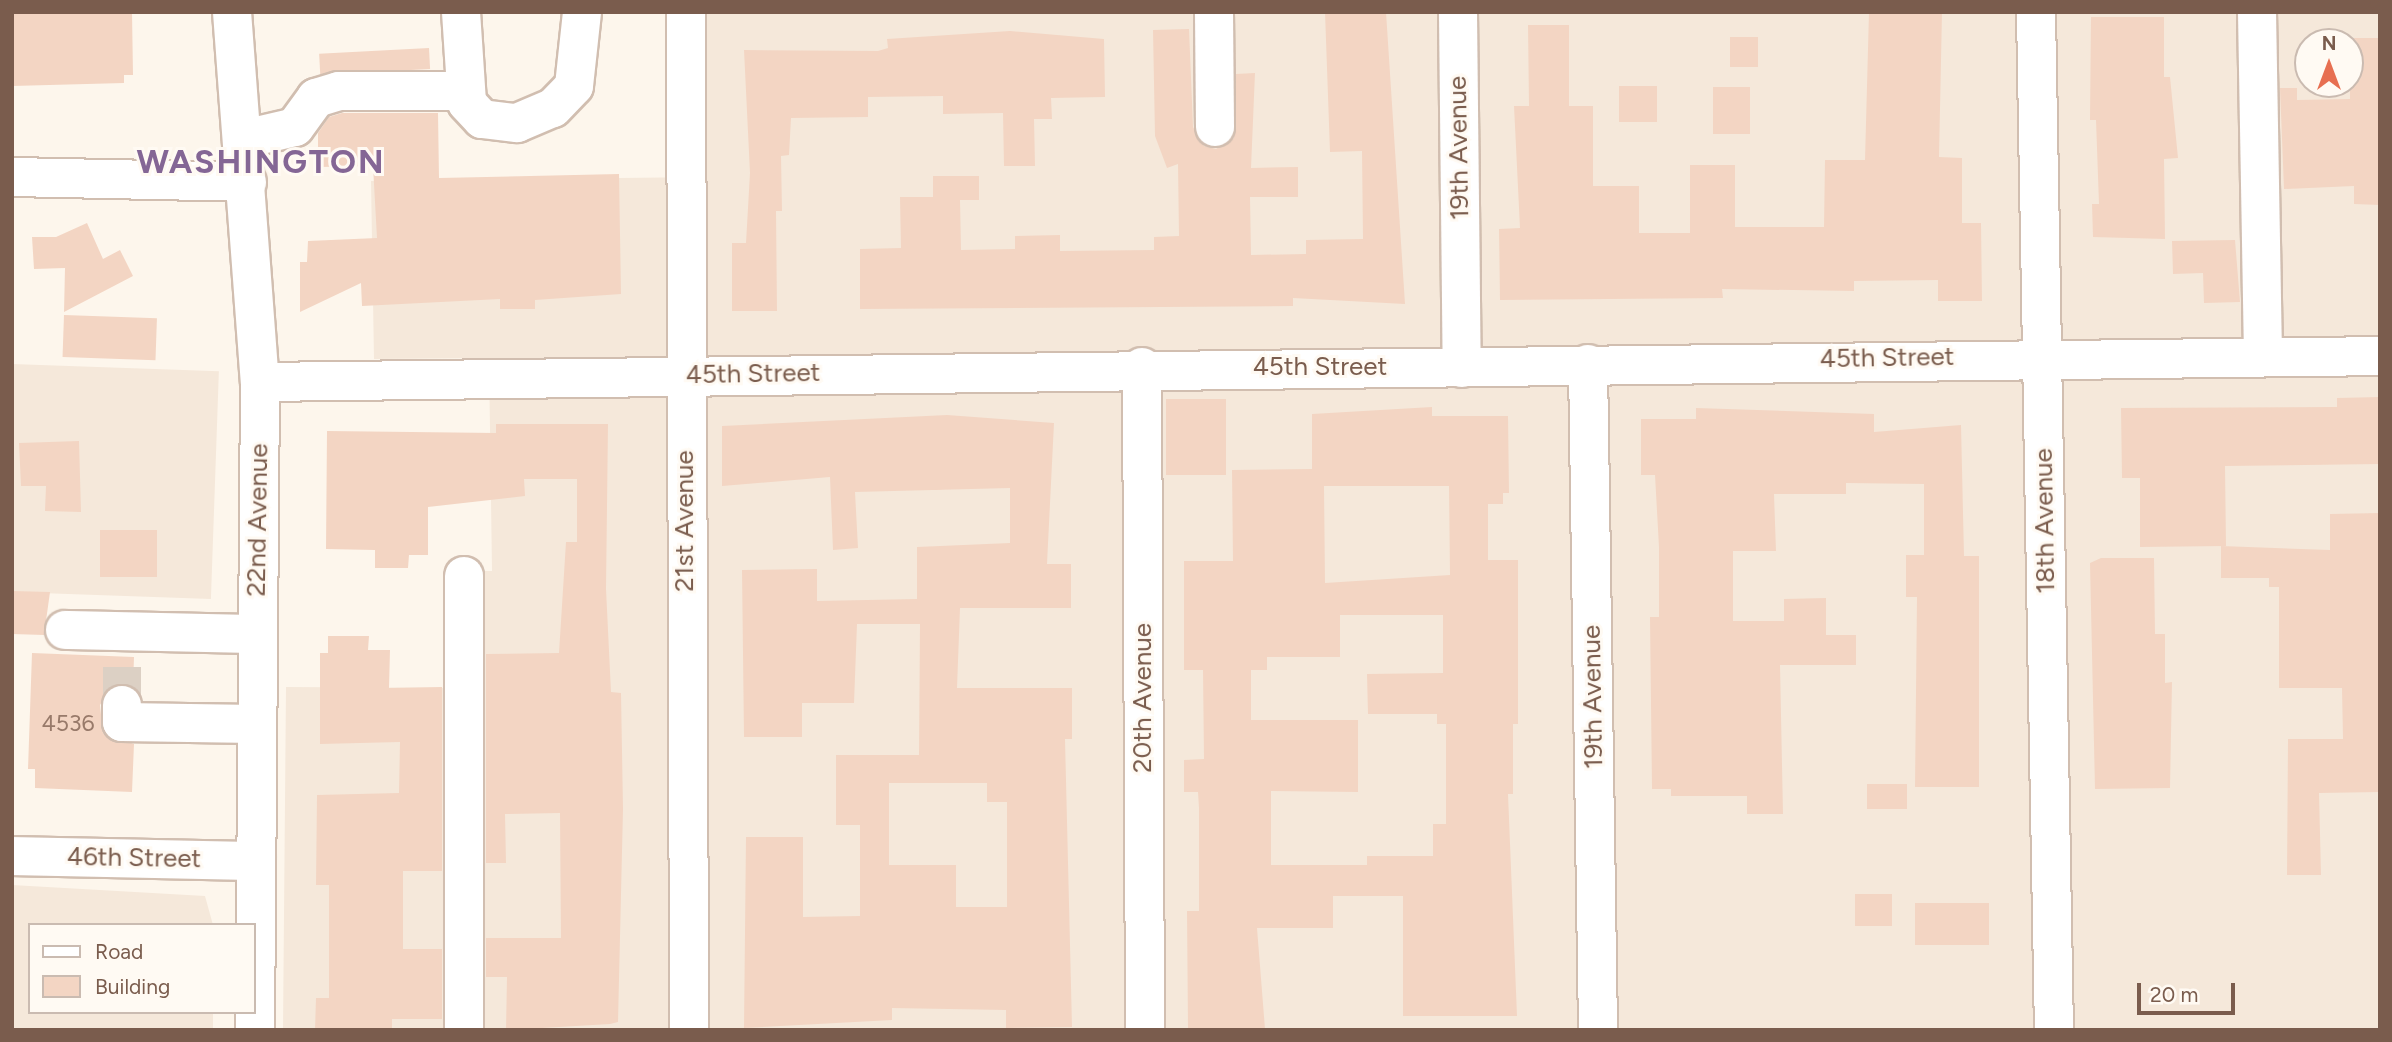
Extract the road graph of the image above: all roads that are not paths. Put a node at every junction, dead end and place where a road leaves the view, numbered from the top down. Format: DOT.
graph roads {
  1 [pos="232,12"];
  2 [pos="461,12"];
  3 [pos="582,12"];
  4 [pos="686,12"];
  5 [pos="1214,12"];
  6 [pos="1458,12"];
  7 [pos="2036,12"];
  8 [pos="2257,12"];
  9 [pos="465,91"];
  10 [pos="1215,127"];
  11 [pos="244,139"];
  12 [pos="12,177"];
  13 [pos="247,182"];
  14 [pos="2043,355"];
  15 [pos="2263,356"];
  16 [pos="2380,356"];
  17 [pos="1588,364"];
  18 [pos="1142,367"];
  19 [pos="1462,368"];
  20 [pos="684,375"];
  21 [pos="260,382"];
  22 [pos="464,576"];
  23 [pos="65,630"];
  24 [pos="256,634"];
  25 [pos="122,705"];
  26 [pos="256,724"];
  27 [pos="12,856"];
  28 [pos="256,861"];
  29 [pos="256,923"];
  30 [pos="464,1030"];
  31 [pos="689,1030"];
  32 [pos="1144,1030"];
  33 [pos="1598,1030"];
  34 [pos="2054,1030"];
  1 -- 11 [label="street, 22nd Avenue"];
  2 -- 9 [label="street"];
  3 -- 9 [label="street"];
  4 -- 20 [label="street, 21st Avenue"];
  5 -- 10 [label="street"];
  6 -- 19 [label="street, 19th Avenue"];
  7 -- 14 [label="street, 18th Avenue"];
  8 -- 15 [label="street"];
  9 -- 11 [label="street"];
  11 -- 13 [label="street, 22nd Avenue"];
  12 -- 13 [label="street"];
  13 -- 21 [label="street, 22nd Avenue"];
  14 -- 15 [label="street, 45th Street"];
  14 -- 17 [label="street, 45th Street"];
  14 -- 34 [label="street, 18th Avenue"];
  15 -- 16 [label="street, 45th Street"];
  17 -- 19 [label="street, 45th Street"];
  17 -- 33 [label="street, 19th Avenue"];
  18 -- 19 [label="street, 45th Street"];
  18 -- 20 [label="street, 45th Street"];
  18 -- 32 [label="street, 20th Avenue"];
  20 -- 21 [label="street, 45th Street"];
  20 -- 31 [label="street, 21st Avenue"];
  21 -- 24 [label="street, 22nd Avenue"];
  22 -- 30 [label="street"];
  23 -- 24 [label="street"];
  24 -- 26 [label="street, 22nd Avenue"];
  25 -- 26 [label="street"];
  26 -- 28 [label="street, 22nd Avenue"];
  27 -- 28 [label="street, 46th Street"];
  28 -- 29 [label="street, 22nd Avenue"];
}
